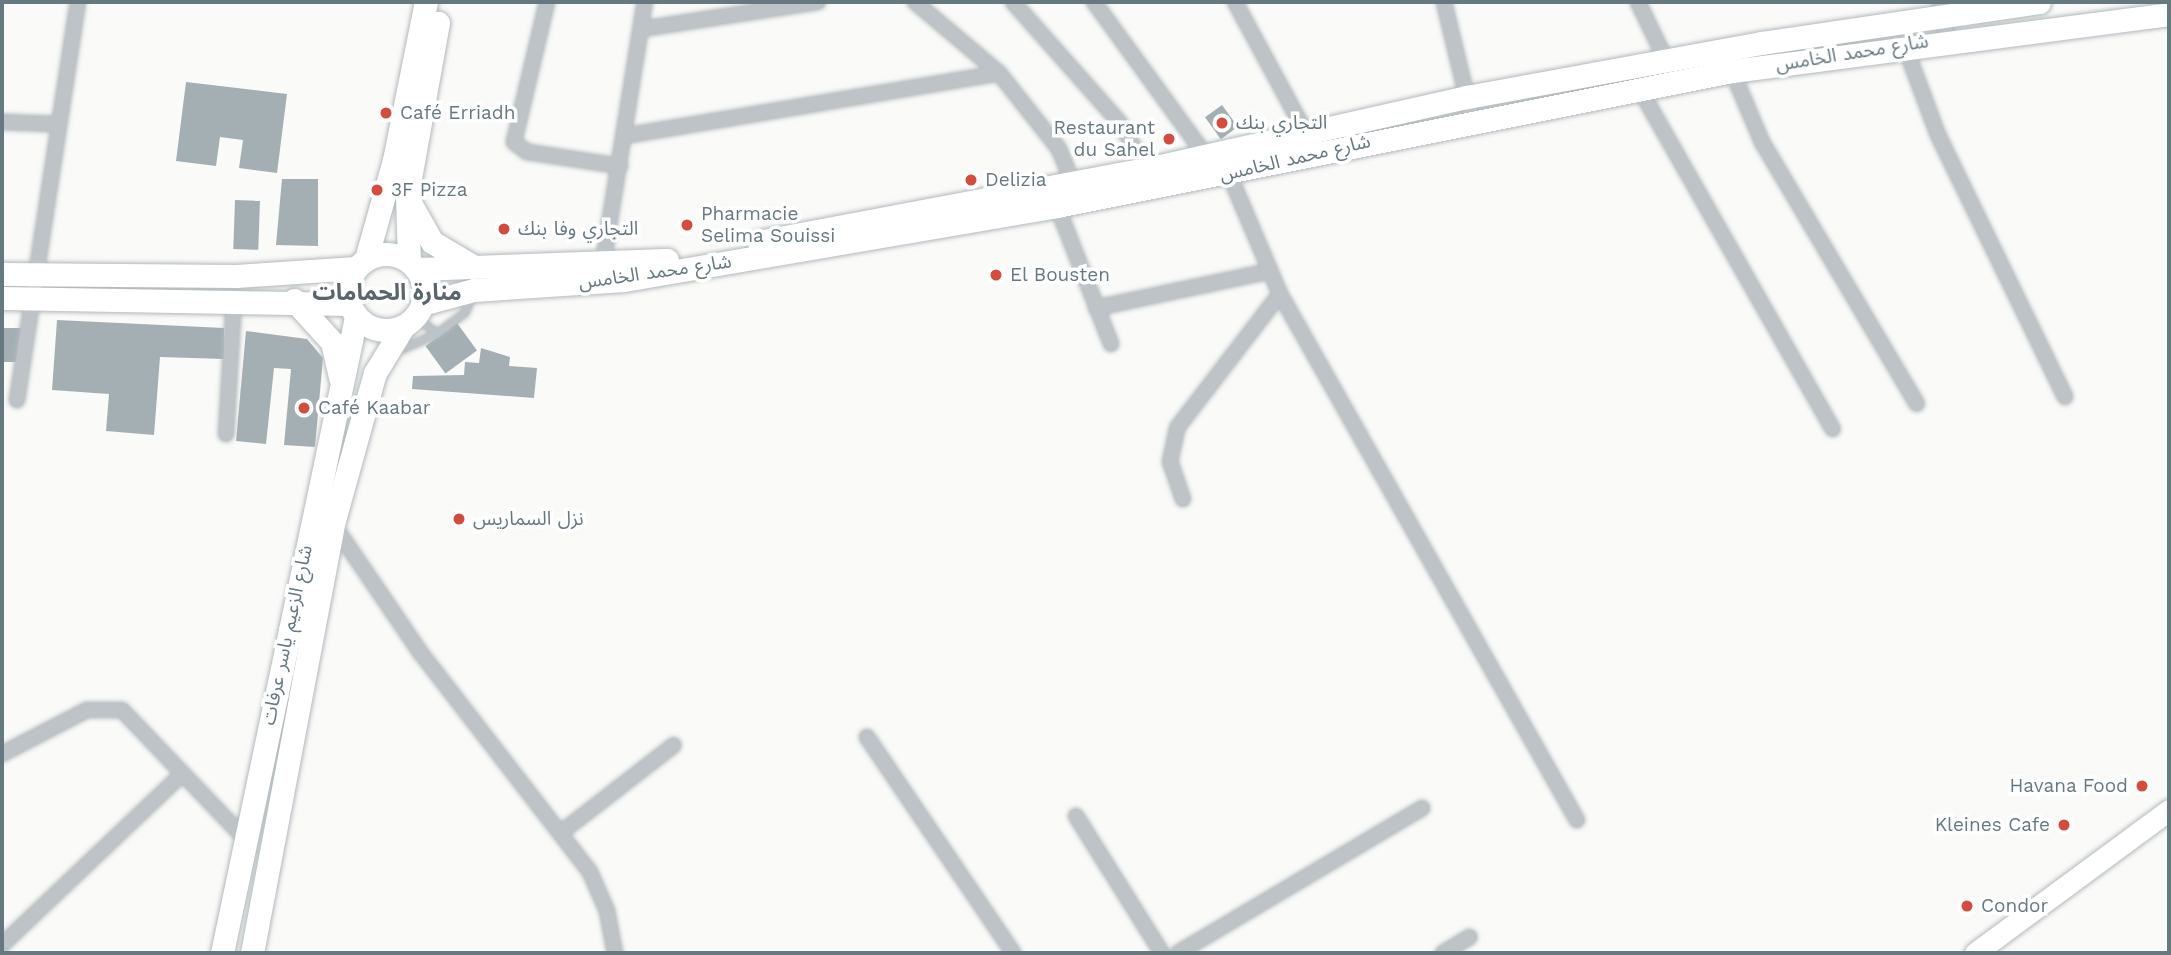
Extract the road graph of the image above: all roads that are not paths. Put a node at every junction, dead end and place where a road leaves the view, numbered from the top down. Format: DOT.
graph roads {
  1 [pos="78,2"];
  2 [pos="426,2"];
  3 [pos="442,2"];
  4 [pos="547,2"];
  5 [pos="646,2"];
  6 [pos="818,2"];
  7 [pos="915,2"];
  8 [pos="1013,2"];
  9 [pos="1094,2"];
  10 [pos="1235,2"];
  11 [pos="1444,2"];
  12 [pos="1638,2"];
  13 [pos="2039,2"];
  14 [pos="1941,7"];
  15 [pos="2169,14"];
  16 [pos="641,29"];
  17 [pos="1947,39"];
  18 [pos="1904,44"];
  19 [pos="1671,71"];
  20 [pos="1732,71"];
  21 [pos="999,73"];
  22 [pos="1639,88"];
  23 [pos="1469,108"];
  24 [pos="2,122"];
  25 [pos="55,124"];
  26 [pos="1305,130"];
  27 [pos="624,136"];
  28 [pos="1316,152"];
  29 [pos="1205,155"];
  30 [pos="621,166"];
  31 [pos="1147,169"];
  32 [pos="1228,174"];
  33 [pos="1073,184"];
  34 [pos="407,195"];
  35 [pos="1057,206"];
  36 [pos="603,263"];
  37 [pos="361,264"];
  38 [pos="413,265"];
  39 [pos="1270,271"];
  40 [pos="2,274"];
  41 [pos="37,275"];
  42 [pos="476,279"];
  43 [pos="1280,294"];
  44 [pos="2,298"];
  45 [pos="234,298"];
  46 [pos="34,299"];
  47 [pos="294,300"];
  48 [pos="1096,308"];
  49 [pos="353,311"];
  50 [pos="413,316"];
  51 [pos="437,333"];
  52 [pos="1111,344"];
  53 [pos="383,353"];
  54 [pos="2065,397"];
  55 [pos="340,398"];
  56 [pos="17,400"];
  57 [pos="1917,404"];
  58 [pos="1833,429"];
  59 [pos="226,434"];
  60 [pos="1183,499"];
  61 [pos="333,524"];
  62 [pos="867,737"];
  63 [pos="674,745"];
  64 [pos="2,754"];
  65 [pos="179,776"];
  66 [pos="1422,808"];
  67 [pos="2169,810"];
  68 [pos="1076,816"];
  69 [pos="1577,820"];
  70 [pos="563,831"];
  71 [pos="248,842"];
  72 [pos="1471,937"];
  73 [pos="2,945"];
  74 [pos="222,953"];
  75 [pos="251,953"];
  76 [pos="614,953"];
  77 [pos="1013,953"];
  78 [pos="1162,953"];
  79 [pos="1178,953"];
  80 [pos="1443,953"];
  81 [pos="1975,953"];
  1 -- 25 [label="street"];
  2 -- 37 [label="main road"];
  3 -- 34 [label="main road"];
  4 -- 30 [label="street"];
  5 -- 16 [label="street"];
  6 -- 16 [label="street"];
  7 -- 21 [label="street"];
  8 -- 31 [label="street"];
  9 -- 29 [label="street"];
  10 -- 26 [label="street"];
  11 -- 23 [label="street"];
  12 -- 19 [label="street"];
  13 -- 14 [label="main road, شارع محمد الخامس"];
  14 -- 17 [label="street"];
  14 -- 19 [label="main road, شارع محمد الخامس"];
  15 -- 17 [label="main road, شارع محمد الخامس"];
  16 -- 27 [label="street"];
  17 -- 18 [label="main road, شارع محمد الخامس"];
  18 -- 20 [label="main road, شارع محمد الخامس"];
  18 -- 54 [label="street"];
  19 -- 20 [label="main road, شارع محمد الخامس"];
  19 -- 22 [label="main road, شارع محمد الخامس"];
  19 -- 23 [label="main road, شارع محمد الخامس"];
  20 -- 57 [label="street"];
  21 -- 27 [label="street"];
  21 -- 33 [label="street"];
  22 -- 23 [label="main road, شارع محمد الخامس"];
  22 -- 58 [label="street"];
  23 -- 26 [label="main road, شارع محمد الخامس"];
  23 -- 28 [label="main road, شارع محمد الخامس"];
  24 -- 25 [label="street"];
  25 -- 41 [label="street"];
  26 -- 28 [label="street"];
  26 -- 29 [label="main road, شارع محمد الخامس"];
  27 -- 30 [label="street"];
  28 -- 32 [label="main road, شارع محمد الخامس"];
  29 -- 31 [label="main road, شارع محمد الخامس"];
  30 -- 36 [label="street"];
  31 -- 33 [label="main road, شارع محمد الخامس"];
  32 -- 35 [label="main road, شارع محمد الخامس"];
  32 -- 39 [label="street"];
  33 -- 36 [label="main road, شارع محمد الخامس"];
  34 -- 38 [label="main road"];
  34 -- 42 [label="main road"];
  35 -- 42 [label="main road, شارع محمد الخامس"];
  35 -- 48 [label="street"];
  36 -- 42 [label="main road, شارع محمد الخامس"];
  37 -- 38 [label="main road"];
  37 -- 41 [label="main road"];
  37 -- 49 [label="main road"];
  38 -- 42 [label="main road, شارع محمد الخامس"];
  38 -- 50 [label="main road"];
  39 -- 43 [label="street"];
  39 -- 48 [label="street"];
  40 -- 41 [label="main road"];
  41 -- 46 [label="street"];
  42 -- 50 [label="main road, شارع محمد الخامس"];
  42 -- 51 [label="lane"];
  43 -- 60 [label="street"];
  43 -- 69 [label="street"];
  44 -- 46 [label="main road"];
  45 -- 46 [label="main road"];
  45 -- 47 [label="main road"];
  45 -- 59 [label="street"];
  46 -- 56 [label="street"];
  47 -- 49 [label="main road"];
  47 -- 55 [label="main road"];
  48 -- 52 [label="street"];
  49 -- 50 [label="main road"];
  49 -- 55 [label="main road, شارع الزعيم ياسر عرفات"];
  50 -- 51 [label="lane"];
  50 -- 53 [label="main road, شارع الزعيم ياسر عرفات"];
  51 -- 53 [label="lane"];
  53 -- 61 [label="main road, شارع الزعيم ياسر عرفات"];
  55 -- 71 [label="main road, شارع الزعيم ياسر عرفات"];
  61 -- 70 [label="street"];
  61 -- 75 [label="main road, شارع الزعيم ياسر عرفات"];
  62 -- 77 [label="street"];
  63 -- 70 [label="street"];
  64 -- 65 [label="street"];
  65 -- 71 [label="street"];
  65 -- 73 [label="street"];
  66 -- 79 [label="street"];
  67 -- 81 [label="main road"];
  68 -- 78 [label="street"];
  70 -- 76 [label="street"];
  71 -- 74 [label="main road, شارع الزعيم ياسر عرفات"];
  72 -- 80 [label="street"];
}
